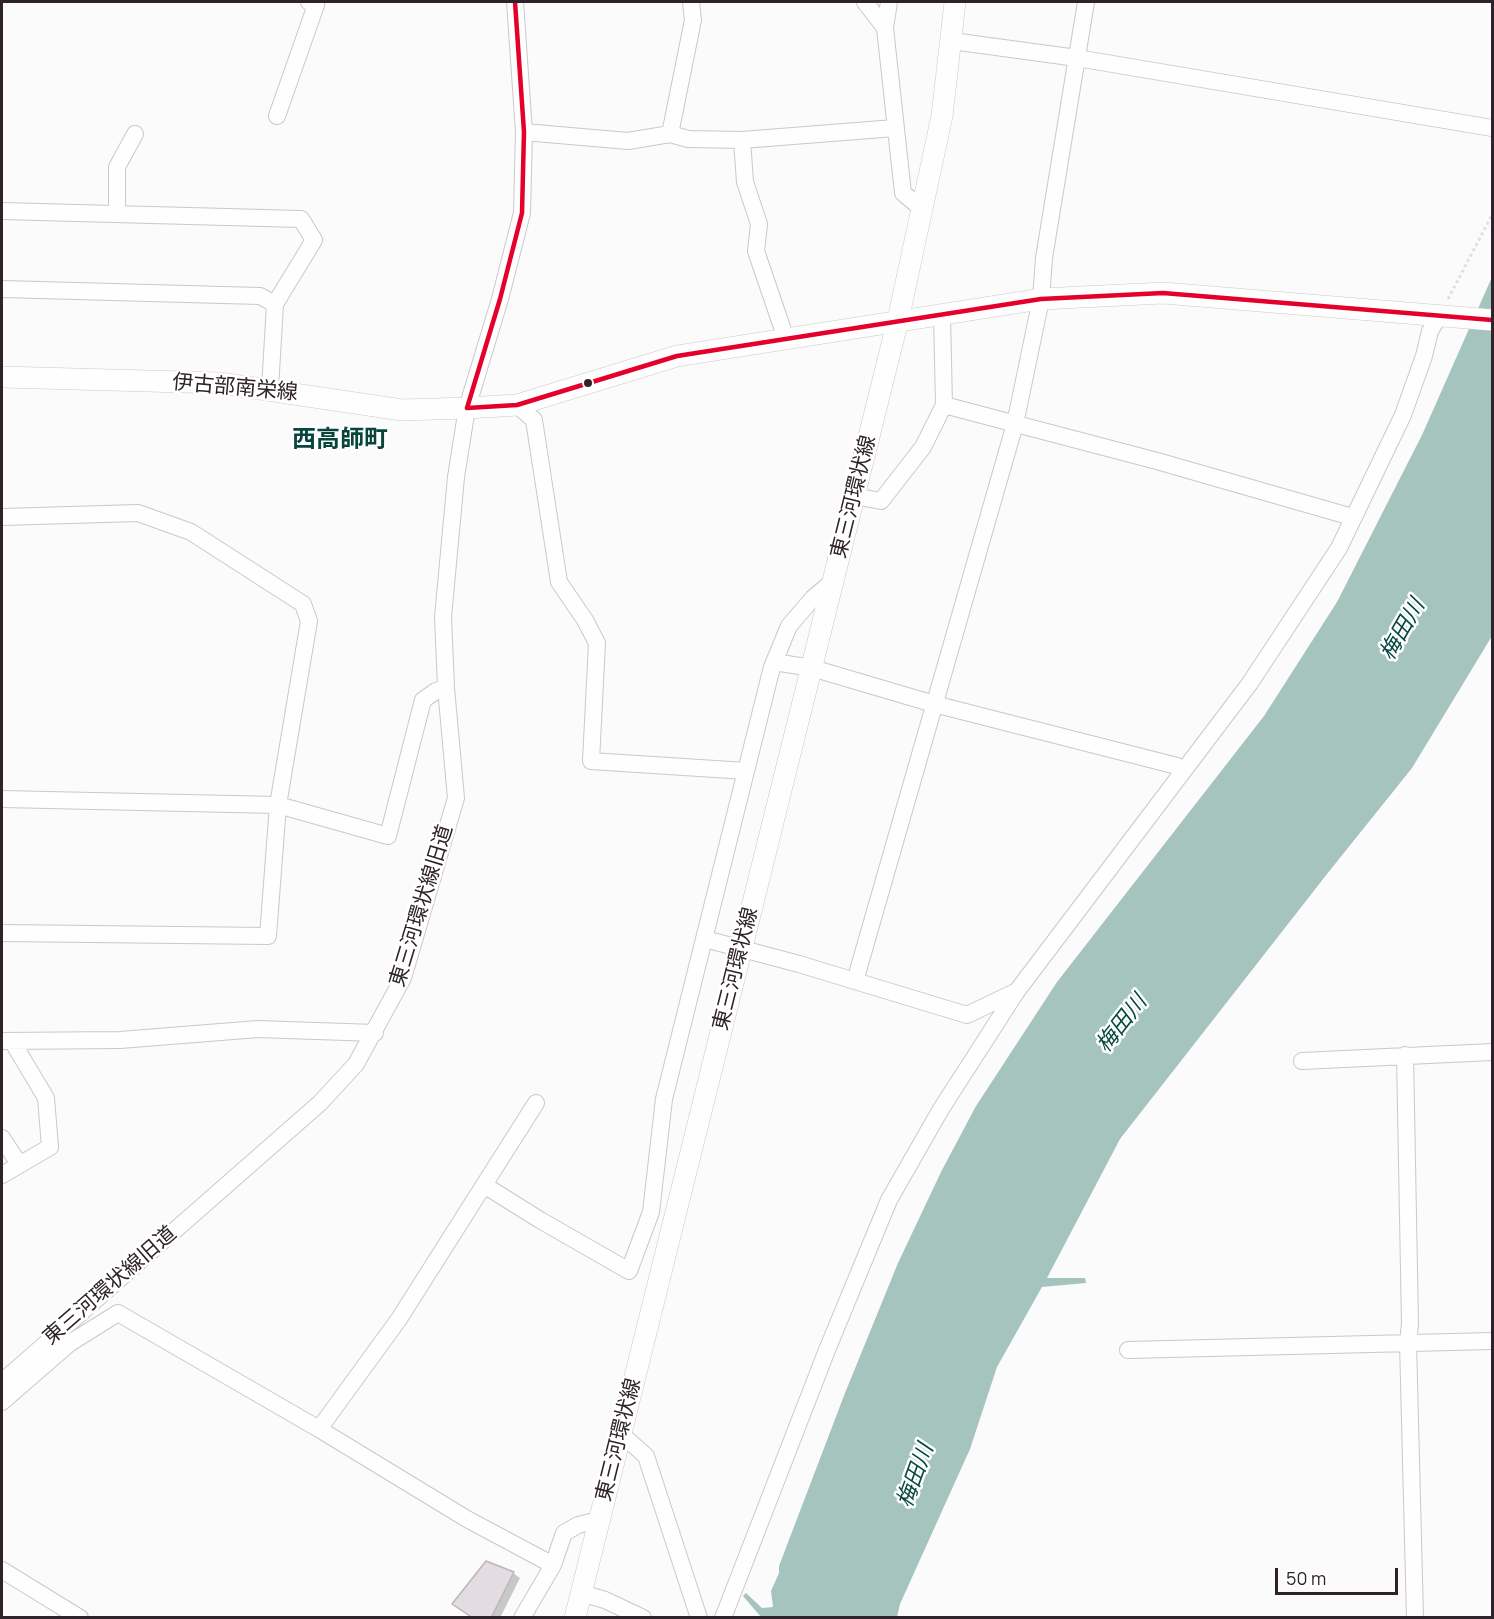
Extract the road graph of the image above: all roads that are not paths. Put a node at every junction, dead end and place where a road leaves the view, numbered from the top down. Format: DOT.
graph roads {
  1 [pos="309,2"];
  2 [pos="515,2"];
  3 [pos="691,2"];
  4 [pos="865,2"];
  5 [pos="889,2"];
  6 [pos="955,2"];
  7 [pos="1086,2"];
  8 [pos="885,28"];
  9 [pos="952,41"];
  10 [pos="1077,58"];
  11 [pos="277,116"];
  12 [pos="895,128"];
  13 [pos="1492,128"];
  14 [pos="524,132"];
  15 [pos="670,134"];
  16 [pos="135,135"];
  17 [pos="742,140"];
  18 [pos="922,209"];
  19 [pos="2,211"];
  20 [pos="117,214"];
  21 [pos="2,289"];
  22 [pos="1041,299"];
  23 [pos="275,304"];
  24 [pos="942,315"];
  25 [pos="1439,316"];
  26 [pos="898,320"];
  27 [pos="1492,320"];
  28 [pos="786,339"];
  29 [pos="2,377"];
  30 [pos="270,389"];
  31 [pos="517,405"];
  32 [pos="944,405"];
  33 [pos="467,408"];
  34 [pos="1015,424"];
  35 [pos="854,496"];
  36 [pos="1352,516"];
  37 [pos="2,517"];
  38 [pos="832,582"];
  39 [pos="774,662"];
  40 [pos="812,668"];
  41 [pos="446,688"];
  42 [pos="934,704"];
  43 [pos="747,771"];
  44 [pos="1181,771"];
  45 [pos="2,799"];
  46 [pos="278,805"];
  47 [pos="2,933"];
  48 [pos="705,939"];
  49 [pos="740,950"];
  50 [pos="855,981"];
  51 [pos="1017,991"];
  52 [pos="375,1033"];
  53 [pos="7,1041"];
  54 [pos="1492,1052"];
  55 [pos="1405,1055"];
  56 [pos="1302,1061"];
  57 [pos="536,1102"];
  58 [pos="2,1138"];
  59 [pos="19,1164"];
  60 [pos="2,1176"];
  61 [pos="484,1185"];
  62 [pos="1492,1341"];
  63 [pos="1408,1342"];
  64 [pos="1128,1350"];
  65 [pos="2,1382"];
  66 [pos="2,1402"];
  67 [pos="319,1429"];
  68 [pos="621,1434"];
  69 [pos="599,1520"];
  70 [pos="553,1565"];
  71 [pos="2,1570"];
  72 [pos="581,1593"];
  73 [pos="80,1617"];
  74 [pos="522,1617"];
  75 [pos="575,1617"];
  76 [pos="643,1617"];
  77 [pos="699,1617"];
  78 [pos="723,1617"];
  79 [pos="1415,1617"];
  1 -- 11 [label="street"];
  2 -- 14 [label="street, 東三河環状線旧道"];
  3 -- 15 [label="street"];
  4 -- 8 [label="street"];
  5 -- 8 [label="street"];
  6 -- 9 [label="main road, 東三河環状線"];
  7 -- 10 [label="street"];
  8 -- 12 [label="street"];
  9 -- 10 [label="street"];
  9 -- 18 [label="main road, 東三河環状線"];
  10 -- 13 [label="street"];
  10 -- 22 [label="street"];
  12 -- 17 [label="street"];
  12 -- 18 [label="street"];
  14 -- 15 [label="street"];
  14 -- 33 [label="street, 東三河環状線旧道"];
  15 -- 17 [label="street"];
  16 -- 20 [label="street"];
  17 -- 28 [label="street"];
  18 -- 26 [label="main road, 東三河環状線"];
  19 -- 20 [label="street"];
  20 -- 23 [label="street"];
  21 -- 23 [label="street"];
  22 -- 24 [label="main road"];
  22 -- 25 [label="main road"];
  22 -- 34 [label="street"];
  23 -- 30 [label="street"];
  24 -- 26 [label="main road"];
  24 -- 32 [label="street"];
  25 -- 27 [label="main road"];
  25 -- 36 [label="street"];
  26 -- 28 [label="main road"];
  26 -- 35 [label="main road, 東三河環状線"];
  28 -- 31 [label="main road"];
  29 -- 30 [label="main road, 伊古部南栄線"];
  30 -- 33 [label="main road, 伊古部南栄線"];
  31 -- 33 [label="main road"];
  31 -- 43 [label="street"];
  32 -- 34 [label="street"];
  32 -- 35 [label="street"];
  33 -- 41 [label="street, 東三河環状線旧道"];
  34 -- 36 [label="street"];
  34 -- 42 [label="street"];
  35 -- 38 [label="main road, 東三河環状線"];
  36 -- 44 [label="street"];
  37 -- 46 [label="street"];
  38 -- 39 [label="street"];
  38 -- 40 [label="main road, 東三河環状線"];
  39 -- 40 [label="street"];
  39 -- 43 [label="street"];
  40 -- 42 [label="street"];
  40 -- 49 [label="main road, 東三河環状線"];
  41 -- 46 [label="street"];
  41 -- 52 [label="street, 東三河環状線旧道"];
  42 -- 44 [label="street"];
  42 -- 50 [label="street"];
  43 -- 48 [label="street"];
  44 -- 51 [label="street"];
  45 -- 46 [label="street"];
  46 -- 47 [label="street"];
  48 -- 49 [label="street"];
  48 -- 61 [label="street"];
  49 -- 50 [label="street"];
  49 -- 68 [label="main road, 東三河環状線"];
  50 -- 51 [label="street"];
  51 -- 78 [label="street"];
  52 -- 53 [label="street"];
  52 -- 65 [label="street, 東三河環状線旧道"];
  53 -- 59 [label="street"];
  54 -- 55 [label="street"];
  55 -- 56 [label="street"];
  55 -- 63 [label="street"];
  57 -- 61 [label="street"];
  58 -- 59 [label="street"];
  59 -- 60 [label="street"];
  61 -- 67 [label="street"];
  62 -- 63 [label="street"];
  63 -- 64 [label="street"];
  63 -- 79 [label="street"];
  66 -- 67 [label="street"];
  67 -- 70 [label="street"];
  68 -- 69 [label="main road, 東三河環状線"];
  68 -- 77 [label="street"];
  69 -- 70 [label="street"];
  69 -- 72 [label="main road, 東三河環状線"];
  70 -- 74 [label="street"];
  71 -- 73 [label="street"];
  72 -- 75 [label="main road, 東三河環状線"];
  72 -- 76 [label="street"];
}
